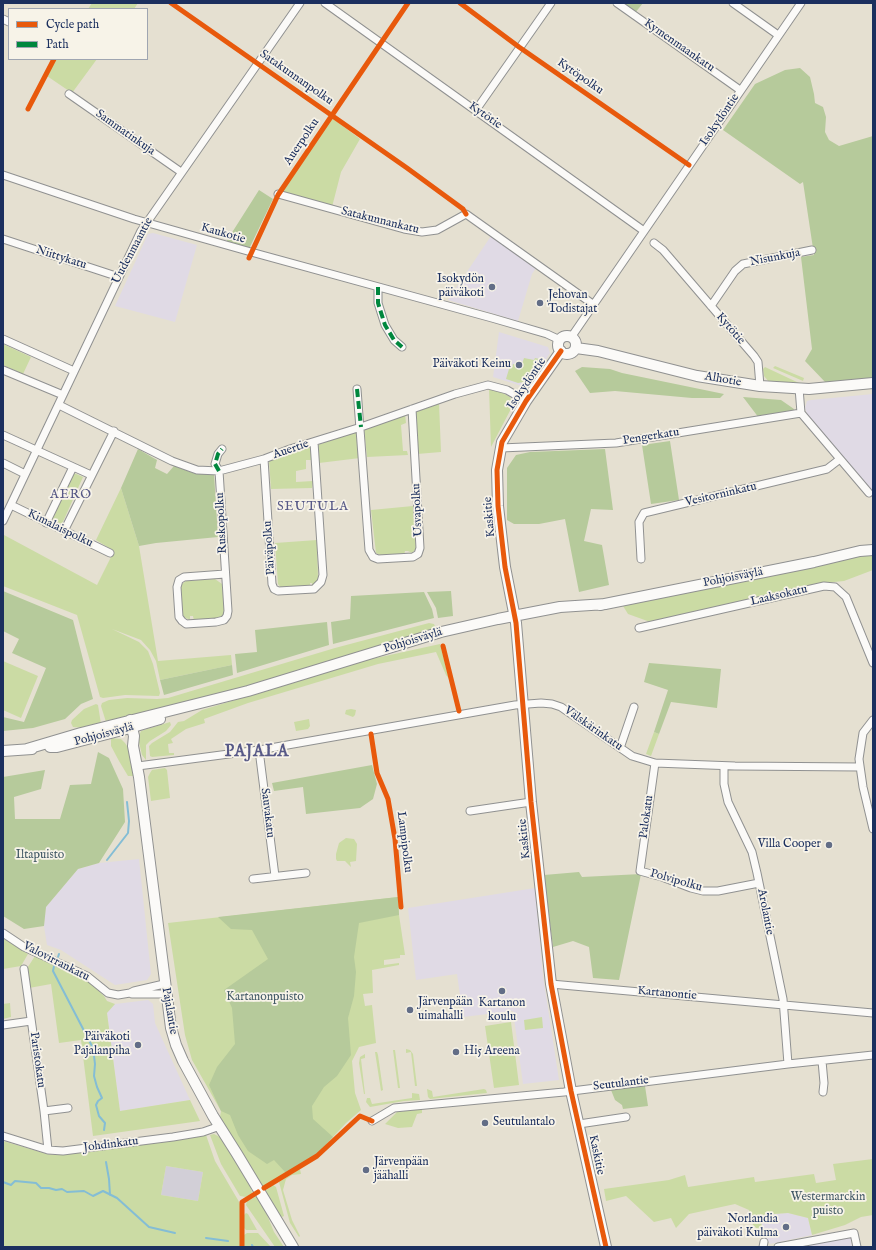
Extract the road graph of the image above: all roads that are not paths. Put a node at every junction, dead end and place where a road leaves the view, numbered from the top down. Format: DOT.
graph roads {
  1 [pos="300,3"];
  2 [pos="325,3"];
  3 [pos="551,3"];
  4 [pos="617,3"];
  5 [pos="733,3"];
  6 [pos="800,3"];
  7 [pos="778,35"];
  8 [pos="740,90"];
  9 [pos="69,94"];
  10 [pos="476,110"];
  11 [pos="181,172"];
  12 [pos="3,175"];
  13 [pos="278,194"];
  14 [pos="147,222"];
  15 [pos="644,230"];
  16 [pos="3,239"];
  17 [pos="654,243"];
  18 [pos="812,250"];
  19 [pos="119,277"];
  20 [pos="378,287"];
  21 [pos="594,305"];
  22 [pos="711,306"];
  23 [pos="572,336"];
  24 [pos="3,339"];
  25 [pos="560,340"];
  26 [pos="402,347"];
  27 [pos="576,348"];
  28 [pos="561,351"];
  29 [pos="3,370"];
  30 [pos="74,371"];
  31 [pos="873,384"];
  32 [pos="760,386"];
  33 [pos="799,388"];
  34 [pos="358,389"];
  35 [pos="63,395"];
  36 [pos="526,401"];
  37 [pos="59,405"];
  38 [pos="412,409"];
  39 [pos="801,413"];
  40 [pos="510,427"];
  41 [pos="361,428"];
  42 [pos="114,431"];
  43 [pos="3,435"];
  44 [pos="314,442"];
  45 [pos="500,448"];
  46 [pos="222,449"];
  47 [pos="37,450"];
  48 [pos="264,459"];
  49 [pos="840,459"];
  50 [pos="3,463"];
  51 [pos="73,466"];
  52 [pos="219,471"];
  53 [pos="25,474"];
  54 [pos="92,475"];
  55 [pos="869,493"];
  56 [pos="11,505"];
  57 [pos="3,521"];
  58 [pos="46,523"];
  59 [pos="64,531"];
  60 [pos="873,546"];
  61 [pos="873,550"];
  62 [pos="860,551"];
  63 [pos="110,553"];
  64 [pos="641,559"];
  65 [pos="225,574"];
  66 [pos="516,619"];
  67 [pos="639,628"];
  68 [pos="873,663"];
  69 [pos="523,704"];
  70 [pos="634,707"];
  71 [pos="873,720"];
  72 [pos="128,725"];
  73 [pos="620,748"];
  74 [pos="259,750"];
  75 [pos="3,751"];
  76 [pos="655,763"];
  77 [pos="138,766"];
  78 [pos="724,766"];
  79 [pos="860,767"];
  80 [pos="531,802"];
  81 [pos="470,811"];
  82 [pos="873,829"];
  83 [pos="640,871"];
  84 [pos="306,873"];
  85 [pos="275,876"];
  86 [pos="253,879"];
  87 [pos="759,883"];
  88 [pos="3,933"];
  89 [pos="24,969"];
  90 [pos="551,984"];
  91 [pos="165,989"];
  92 [pos="783,1005"];
  93 [pos="873,1013"];
  94 [pos="31,1021"];
  95 [pos="3,1025"];
  96 [pos="873,1055"];
  97 [pos="822,1061"];
  98 [pos="788,1064"];
  99 [pos="571,1090"];
  100 [pos="823,1092"];
  101 [pos="68,1108"];
  102 [pos="44,1111"];
  103 [pos="626,1117"];
  104 [pos="372,1121"];
  105 [pos="579,1124"];
  106 [pos="220,1126"];
  107 [pos="3,1136"];
  108 [pos="48,1150"];
  109 [pos="293,1247"];
  110 [pos="606,1247"];
  111 [pos="778,1247"];
  112 [pos="857,1247"];
  1 -- 11 [label="street, Uudenmaantie"];
  2 -- 10 [label="street, Kytötie"];
  3 -- 10 [label="street"];
  4 -- 8 [label="street, Kymenmaankatu"];
  5 -- 7 [label="street"];
  6 -- 7 [label="street, Isokydöntie"];
  7 -- 8 [label="street, Isokydöntie"];
  8 -- 15 [label="street, Isokydöntie"];
  9 -- 11 [label="street, Sammatinkuja"];
  10 -- 15 [label="street, Kytötie"];
  11 -- 14 [label="street, Uudenmaantie"];
  12 -- 14 [label="street, Kaukotie"];
  13 -- 21 [label="street, Satakunnankatu"];
  14 -- 19 [label="street, Uudenmaantie"];
  14 -- 20 [label="street, Kaukotie"];
  15 -- 21 [label="street, Isokydöntie"];
  16 -- 19 [label="street, Niittykatu"];
  17 -- 22 [label="street, Kytötie"];
  18 -- 22 [label="street, Nisunkuja"];
  19 -- 30 [label="street, Uudenmaantie"];
  20 -- 25 [label="street, Kaukotie"];
  20 -- 26 [label="street"];
  21 -- 23 [label="street, Isokydöntie"];
  22 -- 32 [label="street, Kytötie"];
  23 -- 25 [label="street"];
  23 -- 27 [label="street"];
  24 -- 30 [label="street"];
  25 -- 28 [label="street"];
  27 -- 28 [label="street"];
  27 -- 32 [label="street, Alhotie"];
  28 -- 36 [label="street, Isokydöntie"];
  29 -- 35 [label="street"];
  30 -- 35 [label="street, Uudenmaantie"];
  31 -- 33 [label="street, Alhotie"];
  32 -- 33 [label="street, Alhotie"];
  33 -- 39 [label="street"];
  34 -- 41 [label="street"];
  35 -- 37 [label="street, Uudenmaantie"];
  36 -- 38 [label="street, Auertie"];
  36 -- 40 [label="street, Isokydöntie"];
  37 -- 42 [label="street, Auertie"];
  37 -- 47 [label="street, Uudenmaantie"];
  38 -- 41 [label="street, Auertie"];
  38 -- 41 [label="street, Usvapolku"];
  39 -- 45 [label="street, Pengerkatu"];
  39 -- 49 [label="street"];
  40 -- 45 [label="street, Kaskitie"];
  41 -- 44 [label="street, Auertie"];
  42 -- 52 [label="street, Auertie"];
  42 -- 54 [label="street"];
  43 -- 47 [label="street"];
  44 -- 48 [label="street, Auertie"];
  44 -- 48 [label="street, Päiväpolku"];
  45 -- 66 [label="street, Kaskitie"];
  46 -- 52 [label="street, Ruskopolku"];
  47 -- 51 [label="street"];
  47 -- 53 [label="street, Uudenmaantie"];
  48 -- 52 [label="street, Auertie"];
  49 -- 55 [label="street"];
  49 -- 64 [label="street, Vesitorninkatu"];
  50 -- 53 [label="street"];
  51 -- 54 [label="street"];
  51 -- 58 [label="street"];
  52 -- 65 [label="street, Ruskopolku"];
  53 -- 56 [label="street, Uudenmaantie"];
  54 -- 59 [label="street"];
  56 -- 57 [label="street, Uudenmaantie"];
  56 -- 58 [label="street, Kimalaispolku"];
  58 -- 59 [label="street, Kimalaispolku"];
  59 -- 63 [label="street, Kimalaispolku"];
  60 -- 62 [label="street, Pohjoisväylä"];
  61 -- 62 [label="street, Pohjoisväylä"];
  62 -- 66 [label="street, Pohjoisväylä"];
  65 -- 65 [label="street, Ruskopolku"];
  66 -- 69 [label="street, Kaskitie"];
  66 -- 72 [label="street, Pohjoisväylä"];
  67 -- 68 [label="street, Laaksokatu"];
  69 -- 73 [label="street, Välskärinkatu"];
  69 -- 74 [label="street, Välskärinkatu"];
  69 -- 80 [label="street, Kaskitie"];
  70 -- 73 [label="street"];
  71 -- 79 [label="street"];
  72 -- 75 [label="street, Pohjoisväylä"];
  72 -- 77 [label="street, Pajalantie"];
  73 -- 76 [label="street, Välskärinkatu"];
  74 -- 77 [label="street, Välskärinkatu"];
  74 -- 85 [label="street, Sauvakatu"];
  76 -- 78 [label="street, Välskärinkatu"];
  76 -- 83 [label="street, Palokatu"];
  77 -- 91 [label="street, Pajalantie"];
  78 -- 79 [label="street, Välskärinkatu"];
  78 -- 87 [label="street, Arolantie"];
  79 -- 82 [label="street"];
  80 -- 81 [label="street"];
  80 -- 90 [label="street, Kaskitie"];
  83 -- 87 [label="street, Polvipolku"];
  84 -- 85 [label="street"];
  85 -- 86 [label="street"];
  87 -- 92 [label="street, Arolantie"];
  88 -- 91 [label="street, Valovirrankatu"];
  89 -- 94 [label="street, Paristokatu"];
  90 -- 92 [label="street, Kartanontie"];
  90 -- 99 [label="street, Kaskitie"];
  91 -- 106 [label="street, Pajalantie"];
  92 -- 93 [label="street, Kartanontie"];
  92 -- 98 [label="street, Arolantie"];
  94 -- 95 [label="street"];
  94 -- 102 [label="street, Paristokatu"];
  96 -- 97 [label="street, Seutulantie"];
  97 -- 98 [label="street, Seutulantie"];
  97 -- 100 [label="street"];
  98 -- 99 [label="street, Seutulantie"];
  99 -- 104 [label="street, Seutulantie"];
  99 -- 105 [label="street, Kaskitie"];
  101 -- 102 [label="street"];
  102 -- 108 [label="street, Paristokatu"];
  103 -- 105 [label="street"];
  105 -- 110 [label="street, Kaskitie"];
  106 -- 108 [label="street, Johdinkatu"];
  106 -- 109 [label="street, Pajalantie"];
  107 -- 108 [label="street, Johdinkatu"];
  111 -- 112 [label="street"];
}
